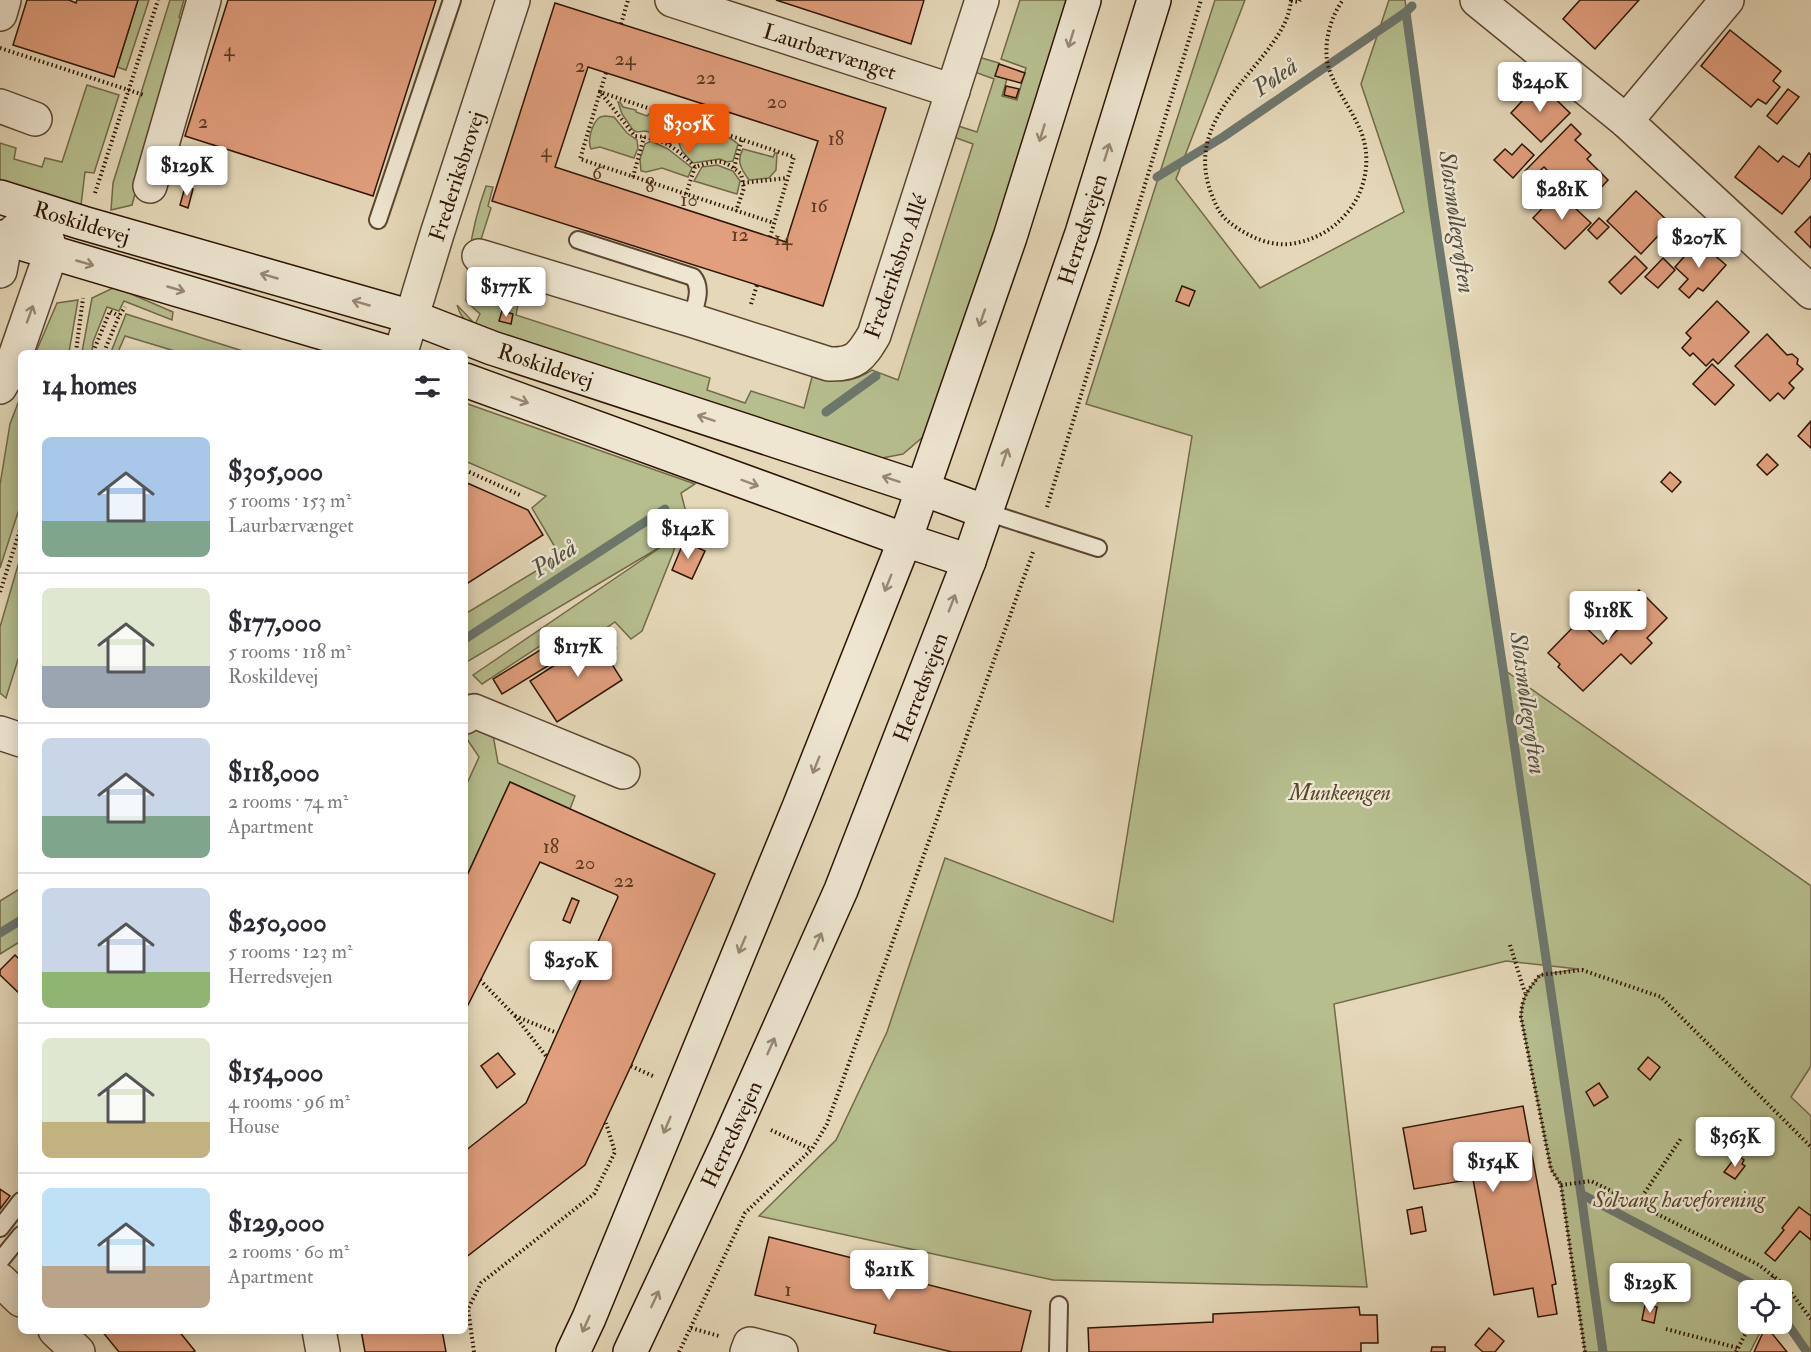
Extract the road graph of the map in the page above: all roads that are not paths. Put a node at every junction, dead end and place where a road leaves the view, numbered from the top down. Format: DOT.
graph roads {
  1 [pos="4,0"];
  2 [pos="204,0"];
  3 [pos="452,0"];
  4 [pos="513,0"];
  5 [pos="672,0"];
  6 [pos="981,0"];
  7 [pos="1083,0"];
  8 [pos="1154,0"];
  9 [pos="1477,0"];
  10 [pos="1727,0"];
  11 [pos="0,14"];
  12 [pos="953,91"];
  13 [pos="0,106"];
  14 [pos="35,119"];
  15 [pos="1626,121"];
  16 [pos="150,186"];
  17 [pos="0,197"];
  18 [pos="39,210"];
  19 [pos="378,220"];
  20 [pos="3,238"];
  21 [pos="578,240"];
  22 [pos="51,253"];
  23 [pos="479,256"];
  24 [pos="0,271"];
  25 [pos="1811,292"];
  26 [pos="412,317"];
  27 [pos="691,320"];
  28 [pos="380,350"];
  29 [pos="402,350"];
  30 [pos="468,381"];
  31 [pos="0,387"];
  32 [pos="923,489"];
  33 [pos="986,512"];
  34 [pos="905,540"];
  35 [pos="1098,548"];
  36 [pos="969,561"];
  37 [pos="468,715"];
  38 [pos="0,734"];
  39 [pos="18,739"];
  40 [pos="623,772"];
  41 [pos="18,1205"];
  42 [pos="0,1228"];
  43 [pos="18,1239"];
  44 [pos="0,1261"];
  45 [pos="0,1280"];
  46 [pos="18,1297"];
  47 [pos="1059,1305"];
  48 [pos="59,1334"];
  49 [pos="320,1334"];
  50 [pos="78,1352"];
  51 [pos="323,1352"];
  52 [pos="573,1352"];
  53 [pos="630,1352"];
  54 [pos="747,1352"];
  55 [pos="781,1352"];
  56 [pos="1058,1352"];
  1 -- 11 [label="street"];
  2 -- 16 [label="street"];
  3 -- 19 [label="lane"];
  4 -- 26 [label="street, Frederiksbrovej"];
  5 -- 12 [label="street, Laurbærvænget"];
  6 -- 12 [label="street, Frederiksbro Allé"];
  7 -- 32 [label="street, one-way"];
  33 -- 8 [label="street, Herredsvejen, one-way"];
  9 -- 15 [label="street"];
  10 -- 15 [label="street"];
  12 -- 27 [label="street, Frederiksbro Allé"];
  13 -- 14 [label="street"];
  15 -- 25 [label="street"];
  17 -- 18 [label="street, Roskildevej"];
  18 -- 20 [label="street"];
  18 -- 22 [label="street"];
  26 -- 18 [label="street, Roskildevej, one-way"];
  20 -- 22 [label="street, Roskildevej"];
  20 -- 24 [label="street"];
  21 -- 27 [label="lane"];
  22 -- 28 [label="street, Roskildevej, one-way"];
  31 -- 22 [label="street, one-way"];
  23 -- 27 [label="street, Frederiksbro Allé"];
  26 -- 29 [label="street, Frederiksbrovej"];
  32 -- 26 [label="street, Roskildevej, one-way"];
  30 -- 34 [label="street, Roskildevej, one-way"];
  32 -- 33 [label="street, Roskildevej"];
  32 -- 34 [label="street"];
  33 -- 35 [label="lane"];
  33 -- 36 [label="street, Herredsvejen"];
  34 -- 36 [label="street, Roskildevej"];
  34 -- 52 [label="street, one-way"];
  53 -- 36 [label="street, Herredsvejen, one-way"];
  37 -- 40 [label="street"];
  38 -- 39 [label="street"];
  41 -- 42 [label="lane"];
  43 -- 44 [label="lane"];
  45 -- 46 [label="street"];
  47 -- 56 [label="lane"];
  48 -- 50 [label="street"];
  49 -- 51 [label="street"];
  54 -- 55 [label="street"];
}
